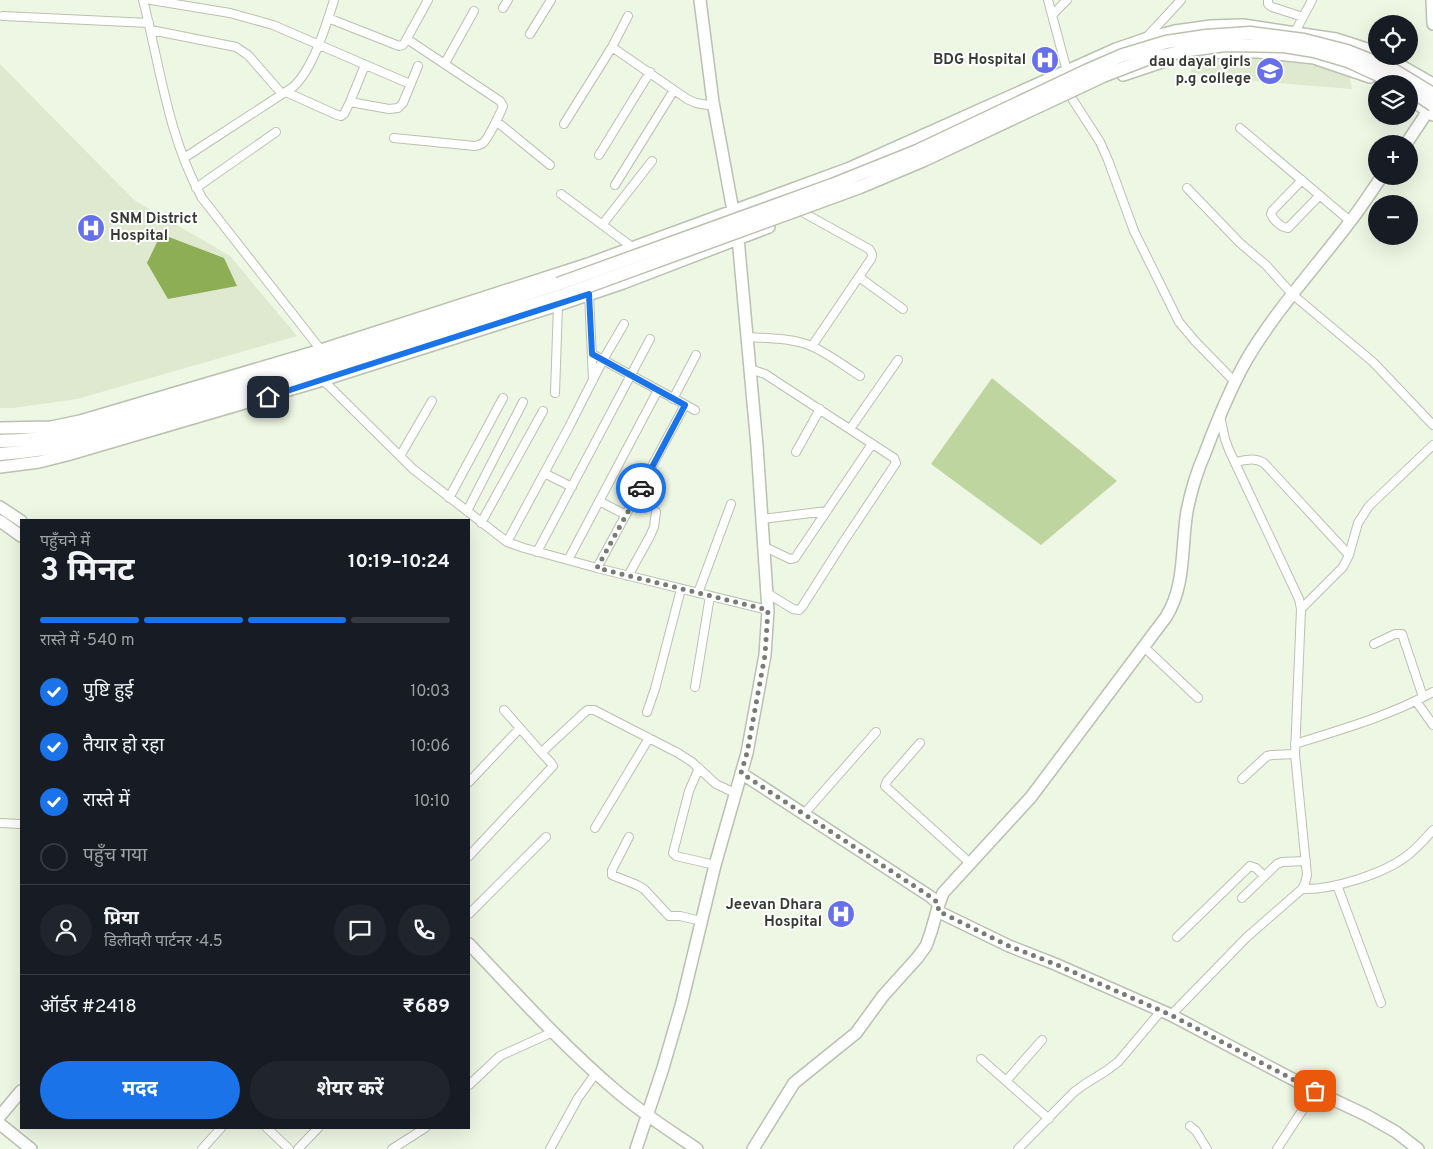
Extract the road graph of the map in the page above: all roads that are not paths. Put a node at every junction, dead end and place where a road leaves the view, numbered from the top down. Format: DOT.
graph roads {
  1 [pos="143,0"];
  2 [pos="151,0"];
  3 [pos="334,0"];
  4 [pos="428,0"];
  5 [pos="508,0"];
  6 [pos="551,0"];
  7 [pos="700,0"];
  8 [pos="1048,0"];
  9 [pos="1067,0"];
  10 [pos="1181,0"];
  11 [pos="1268,0"];
  12 [pos="1312,0"];
  13 [pos="1432,0"];
  14 [pos="503,8"];
  15 [pos="474,11"];
  16 [pos="1052,15"];
  17 [pos="3,16"];
  18 [pos="628,16"];
  19 [pos="1303,16"];
  20 [pos="328,18"];
  21 [pos="1433,24"];
  22 [pos="150,27"];
  23 [pos="1295,32"];
  24 [pos="530,34"];
  25 [pos="407,39"];
  26 [pos="1145,39"];
  27 [pos="318,44"];
  28 [pos="612,46"];
  29 [pos="1368,50"];
  30 [pos="445,64"];
  31 [pos="365,65"];
  32 [pos="1400,65"];
  33 [pos="418,66"];
  34 [pos="1067,71"];
  35 [pos="650,72"];
  36 [pos="1378,75"];
  37 [pos="1368,76"];
  38 [pos="410,84"];
  39 [pos="1433,84"];
  40 [pos="674,90"];
  41 [pos="284,93"];
  42 [pos="1433,93"];
  43 [pos="1071,97"];
  44 [pos="1418,98"];
  45 [pos="350,102"];
  46 [pos="1418,103"];
  47 [pos="714,106"];
  48 [pos="1431,110"];
  49 [pos="496,121"];
  50 [pos="564,124"];
  51 [pos="1240,128"];
  52 [pos="276,132"];
  53 [pos="1413,135"];
  54 [pos="394,138"];
  55 [pos="599,155"];
  56 [pos="184,158"];
  57 [pos="652,161"];
  58 [pos="550,165"];
  59 [pos="1302,180"];
  60 [pos="615,185"];
  61 [pos="1376,185"];
  62 [pos="196,188"];
  63 [pos="1187,188"];
  64 [pos="561,194"];
  65 [pos="1319,196"];
  66 [pos="733,210"];
  67 [pos="804,213"];
  68 [pos="1350,221"];
  69 [pos="602,225"];
  70 [pos="738,238"];
  71 [pos="632,247"];
  72 [pos="859,277"];
  73 [pos="589,294"];
  74 [pos="1292,294"];
  75 [pos="560,295"];
  76 [pos="903,309"];
  77 [pos="624,324"];
  78 [pos="747,337"];
  79 [pos="650,339"];
  80 [pos="812,346"];
  81 [pos="322,350"];
  82 [pos="592,354"];
  83 [pos="696,355"];
  84 [pos="604,360"];
  85 [pos="898,360"];
  86 [pos="750,369"];
  87 [pos="631,376"];
  88 [pos="860,376"];
  89 [pos="323,380"];
  90 [pos="593,382"];
  91 [pos="1235,382"];
  92 [pos="658,390"];
  93 [pos="555,393"];
  94 [pos="503,398"];
  95 [pos="673,399"];
  96 [pos="432,401"];
  97 [pos="523,402"];
  98 [pos="685,405"];
  99 [pos="820,409"];
  100 [pos="694,410"];
  101 [pos="543,411"];
  102 [pos="1220,416"];
  103 [pos="1433,425"];
  104 [pos="0,428"];
  105 [pos="850,429"];
  106 [pos="0,441"];
  107 [pos="872,444"];
  108 [pos="1433,445"];
  109 [pos="796,452"];
  110 [pos="0,454"];
  111 [pos="400,456"];
  112 [pos="1235,462"];
  113 [pos="0,467"];
  114 [pos="544,473"];
  115 [pos="572,487"];
  116 [pos="449,498"];
  117 [pos="599,501"];
  118 [pos="731,504"];
  119 [pos="0,507"];
  120 [pos="467,511"];
  121 [pos="827,511"];
  122 [pos="656,512"];
  123 [pos="626,515"];
  124 [pos="762,519"];
  125 [pos="20,520"];
  126 [pos="0,521"];
  127 [pos="481,523"];
  128 [pos="20,535"];
  129 [pos="507,542"];
  130 [pos="764,546"];
  131 [pos="537,552"];
  132 [pos="1349,555"];
  133 [pos="568,560"];
  134 [pos="597,568"];
  135 [pos="628,576"];
  136 [pos="681,589"];
  137 [pos="698,593"];
  138 [pos="767,593"];
  139 [pos="710,596"];
  140 [pos="1301,609"];
  141 [pos="768,610"];
  142 [pos="1374,644"];
  143 [pos="1144,646"];
  144 [pos="695,686"];
  145 [pos="1433,692"];
  146 [pos="1198,698"];
  147 [pos="1420,699"];
  148 [pos="504,710"];
  149 [pos="647,712"];
  150 [pos="1433,725"];
  151 [pos="520,728"];
  152 [pos="876,732"];
  153 [pos="649,738"];
  154 [pos="920,743"];
  155 [pos="1295,744"];
  156 [pos="540,751"];
  157 [pos="1295,754"];
  158 [pos="699,768"];
  159 [pos="741,773"];
  160 [pos="1242,779"];
  161 [pos="470,781"];
  162 [pos="735,792"];
  163 [pos="804,814"];
  164 [pos="0,823"];
  165 [pos="20,824"];
  166 [pos="595,828"];
  167 [pos="1433,830"];
  168 [pos="546,837"];
  169 [pos="629,837"];
  170 [pos="470,855"];
  171 [pos="1306,861"];
  172 [pos="970,864"];
  173 [pos="715,866"];
  174 [pos="1264,876"];
  175 [pos="1337,885"];
  176 [pos="1302,889"];
  177 [pos="1242,898"];
  178 [pos="938,908"];
  179 [pos="470,913"];
  180 [pos="701,921"];
  181 [pos="1177,937"];
  182 [pos="470,945"];
  183 [pos="1381,1002"];
  184 [pos="1166,1013"];
  185 [pos="553,1032"];
  186 [pos="1042,1040"];
  187 [pos="981,1059"];
  188 [pos="596,1073"];
  189 [pos="1006,1081"];
  190 [pos="470,1084"];
  191 [pos="1315,1091"];
  192 [pos="20,1092"];
  193 [pos="0,1116"];
  194 [pos="648,1116"];
  195 [pos="1049,1118"];
  196 [pos="0,1124"];
  197 [pos="1190,1126"];
  198 [pos="220,1129"];
  199 [pos="268,1129"];
  200 [pos="317,1129"];
  201 [pos="423,1129"];
  202 [pos="30,1149"];
  203 [pos="202,1149"];
  204 [pos="289,1149"];
  205 [pos="298,1149"];
  206 [pos="392,1149"];
  207 [pos="550,1149"];
  208 [pos="636,1149"];
  209 [pos="698,1149"];
  210 [pos="753,1149"];
  211 [pos="1018,1149"];
  212 [pos="1207,1149"];
  213 [pos="1278,1149"];
  214 [pos="1418,1149"];
  1 -- 22 [label="street"];
  2 -- 27 [label="street"];
  3 -- 20 [label="street"];
  4 -- 25 [label="street"];
  5 -- 14 [label="street"];
  6 -- 24 [label="street"];
  7 -- 47 [label="main road"];
  8 -- 16 [label="street"];
  9 -- 16 [label="street"];
  10 -- 26 [label="street"];
  11 -- 19 [label="street"];
  12 -- 19 [label="street"];
  13 -- 21 [label="main road"];
  15 -- 30 [label="street"];
  16 -- 34 [label="street"];
  17 -- 22 [label="street"];
  18 -- 28 [label="street"];
  19 -- 23 [label="street"];
  20 -- 25 [label="street"];
  20 -- 27 [label="street"];
  22 -- 41 [label="street"];
  22 -- 56 [label="street"];
  23 -- 26 [label="main road"];
  23 -- 29 [label="main road"];
  25 -- 30 [label="street"];
  26 -- 34 [label="main road"];
  27 -- 31 [label="street"];
  27 -- 41 [label="street"];
  28 -- 35 [label="street"];
  28 -- 50 [label="street"];
  30 -- 49 [label="street"];
  31 -- 38 [label="street"];
  31 -- 45 [label="street"];
  32 -- 39 [label="main road"];
  33 -- 38 [label="street"];
  34 -- 66 [label="main road"];
  35 -- 40 [label="street"];
  35 -- 55 [label="street"];
  36 -- 75 [label="main road, bridge"];
  37 -- 43 [label="main road"];
  38 -- 45 [label="street"];
  40 -- 47 [label="street"];
  40 -- 60 [label="street"];
  41 -- 45 [label="street"];
  41 -- 56 [label="street"];
  42 -- 48 [label="main road"];
  42 -- 75 [label="main road, bridge"];
  43 -- 67 [label="main road"];
  43 -- 91 [label="street"];
  44 -- 48 [label="main road, bridge"];
  46 -- 48 [label="main road"];
  47 -- 66 [label="main road"];
  48 -- 53 [label="main road"];
  49 -- 54 [label="street"];
  49 -- 58 [label="street"];
  51 -- 59 [label="street"];
  52 -- 62 [label="street"];
  56 -- 62 [label="street"];
  57 -- 69 [label="street"];
  59 -- 65 [label="street"];
  59 -- 65 [label="street"];
  61 -- 68 [label="main road"];
  62 -- 81 [label="street"];
  63 -- 74 [label="street"];
  64 -- 69 [label="street"];
  65 -- 68 [label="street"];
  66 -- 70 [label="main road"];
  66 -- 71 [label="main road"];
  67 -- 70 [label="main road"];
  67 -- 72 [label="street"];
  68 -- 74 [label="main road"];
  69 -- 71 [label="street"];
  70 -- 73 [label="main road"];
  70 -- 78 [label="main road"];
  71 -- 81 [label="main road"];
  72 -- 76 [label="street"];
  72 -- 80 [label="street"];
  73 -- 75 [label="main road"];
  73 -- 82 [label="street"];
  74 -- 91 [label="main road"];
  74 -- 103 [label="street"];
  75 -- 89 [label="main road"];
  75 -- 93 [label="street"];
  75 -- 106 [label="main road"];
  75 -- 110 [label="main road"];
  77 -- 84 [label="street"];
  78 -- 80 [label="street"];
  78 -- 86 [label="main road"];
  79 -- 87 [label="street"];
  80 -- 88 [label="street"];
  81 -- 104 [label="main road"];
  82 -- 84 [label="street"];
  82 -- 90 [label="street"];
  83 -- 95 [label="street"];
  84 -- 87 [label="street"];
  84 -- 90 [label="street"];
  85 -- 105 [label="street"];
  86 -- 99 [label="street"];
  86 -- 124 [label="main road"];
  87 -- 92 [label="street"];
  87 -- 115 [label="street"];
  89 -- 111 [label="street"];
  89 -- 113 [label="main road"];
  90 -- 114 [label="street"];
  91 -- 102 [label="main road"];
  92 -- 95 [label="street"];
  92 -- 117 [label="street"];
  94 -- 116 [label="street"];
  95 -- 98 [label="street"];
  96 -- 111 [label="street"];
  97 -- 120 [label="street"];
  98 -- 100 [label="street"];
  98 -- 123 [label="street"];
  99 -- 105 [label="street"];
  99 -- 109 [label="street"];
  101 -- 127 [label="street"];
  102 -- 112 [label="street"];
  102 -- 143 [label="main road"];
  105 -- 107 [label="street"];
  107 -- 121 [label="street"];
  107 -- 138 [label="street"];
  108 -- 132 [label="street"];
  111 -- 116 [label="street"];
  112 -- 132 [label="street"];
  112 -- 140 [label="street"];
  114 -- 115 [label="street"];
  114 -- 129 [label="street"];
  115 -- 131 [label="street"];
  116 -- 120 [label="street"];
  117 -- 123 [label="street"];
  117 -- 133 [label="street"];
  118 -- 137 [label="street"];
  119 -- 125 [label="main road"];
  120 -- 127 [label="street"];
  121 -- 124 [label="street"];
  121 -- 130 [label="street"];
  122 -- 135 [label="street"];
  123 -- 134 [label="street"];
  124 -- 130 [label="main road"];
  126 -- 128 [label="main road"];
  127 -- 129 [label="street"];
  129 -- 131 [label="street"];
  130 -- 138 [label="main road"];
  131 -- 133 [label="street"];
  132 -- 140 [label="street"];
  133 -- 134 [label="street"];
  134 -- 135 [label="street"];
  135 -- 136 [label="street"];
  136 -- 137 [label="street"];
  136 -- 149 [label="street"];
  137 -- 139 [label="street"];
  138 -- 141 [label="main road"];
  139 -- 141 [label="street"];
  139 -- 144 [label="street"];
  140 -- 155 [label="street"];
  141 -- 159 [label="main road"];
  142 -- 147 [label="street"];
  143 -- 146 [label="street"];
  143 -- 172 [label="main road"];
  145 -- 147 [label="street"];
  147 -- 150 [label="street"];
  147 -- 155 [label="street"];
  148 -- 151 [label="street"];
  151 -- 156 [label="street"];
  151 -- 161 [label="street"];
  152 -- 163 [label="street"];
  153 -- 156 [label="street"];
  153 -- 158 [label="street"];
  153 -- 166 [label="street"];
  154 -- 172 [label="street"];
  155 -- 157 [label="street"];
  156 -- 170 [label="street"];
  157 -- 160 [label="street"];
  157 -- 171 [label="street"];
  158 -- 162 [label="street"];
  158 -- 173 [label="street"];
  159 -- 162 [label="main road"];
  159 -- 163 [label="main road"];
  162 -- 173 [label="main road"];
  163 -- 178 [label="main road"];
  164 -- 165 [label="street"];
  167 -- 175 [label="street"];
  168 -- 179 [label="street"];
  169 -- 180 [label="street"];
  171 -- 174 [label="street"];
  171 -- 176 [label="street"];
  172 -- 178 [label="main road"];
  173 -- 180 [label="main road"];
  174 -- 177 [label="street"];
  174 -- 181 [label="street"];
  175 -- 176 [label="street"];
  175 -- 183 [label="street"];
  176 -- 184 [label="street"];
  178 -- 184 [label="main road"];
  178 -- 210 [label="main road"];
  180 -- 194 [label="main road"];
  182 -- 185 [label="main road"];
  184 -- 191 [label="main road"];
  184 -- 195 [label="street"];
  185 -- 188 [label="main road"];
  185 -- 190 [label="street"];
  186 -- 189 [label="street"];
  187 -- 189 [label="street"];
  188 -- 194 [label="main road"];
  188 -- 207 [label="street"];
  189 -- 195 [label="street"];
  191 -- 213 [label="street"];
  191 -- 214 [label="main road"];
  192 -- 193 [label="main road"];
  194 -- 208 [label="main road"];
  194 -- 209 [label="main road"];
  195 -- 211 [label="street"];
  196 -- 202 [label="main road"];
  197 -- 212 [label="street"];
  198 -- 203 [label="street"];
  199 -- 204 [label="street"];
  200 -- 205 [label="street"];
  201 -- 206 [label="street"];
}
